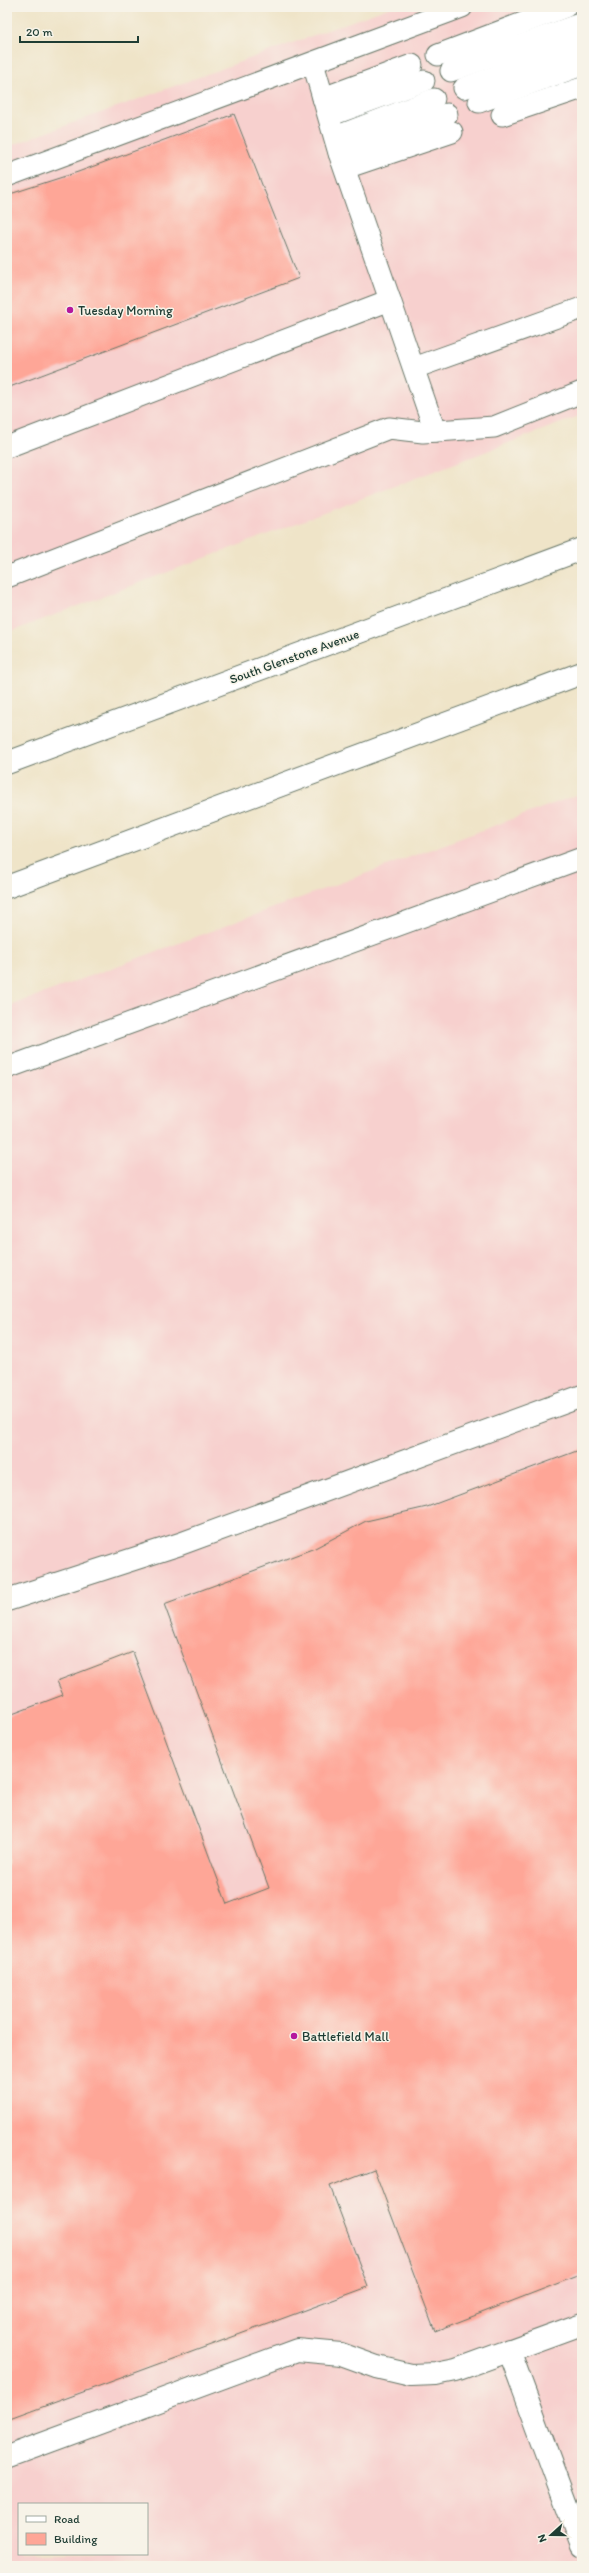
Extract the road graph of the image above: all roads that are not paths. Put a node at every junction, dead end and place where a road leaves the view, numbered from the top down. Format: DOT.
graph roads {
  1 [pos="462,7"];
  2 [pos="565,7"];
  3 [pos="582,22"];
  4 [pos="582,44"];
  5 [pos="438,55"];
  6 [pos="313,63"];
  7 [pos="582,64"];
  8 [pos="451,71"];
  9 [pos="418,73"];
  10 [pos="464,88"];
  11 [pos="582,88"];
  12 [pos="479,102"];
  13 [pos="326,107"];
  14 [pos="502,115"];
  15 [pos="340,153"];
  16 [pos="7,176"];
  17 [pos="390,300"];
  18 [pos="582,308"];
  19 [pos="414,368"];
  20 [pos="582,392"];
  21 [pos="435,431"];
  22 [pos="7,447"];
  23 [pos="582,549"];
  24 [pos="7,577"];
  25 [pos="582,673"];
  26 [pos="7,763"];
  27 [pos="582,858"];
  28 [pos="7,887"];
  29 [pos="7,1068"];
  30 [pos="582,1396"];
  31 [pos="7,1600"];
  32 [pos="582,2324"];
  33 [pos="509,2350"];
  34 [pos="7,2457"];
  35 [pos="582,2547"];
  1 -- 6 [label="lane"];
  2 -- 5 [label="lane"];
  3 -- 8 [label="lane"];
  4 -- 10 [label="lane"];
  6 -- 13 [label="lane"];
  6 -- 16 [label="lane"];
  7 -- 12 [label="lane"];
  9 -- 13 [label="lane"];
  11 -- 14 [label="lane"];
  13 -- 15 [label="lane"];
  15 -- 15 [label="lane"];
  15 -- 17 [label="lane"];
  17 -- 19 [label="lane"];
  17 -- 22 [label="lane"];
  18 -- 19 [label="lane"];
  19 -- 21 [label="lane"];
  20 -- 21 [label="lane"];
  21 -- 24 [label="lane"];
  23 -- 26 [label="street, South Glenstone Avenue"];
  25 -- 28 [label="street"];
  27 -- 29 [label="lane"];
  30 -- 31 [label="street"];
  32 -- 33 [label="street"];
  33 -- 34 [label="street"];
  33 -- 35 [label="street"];
}
